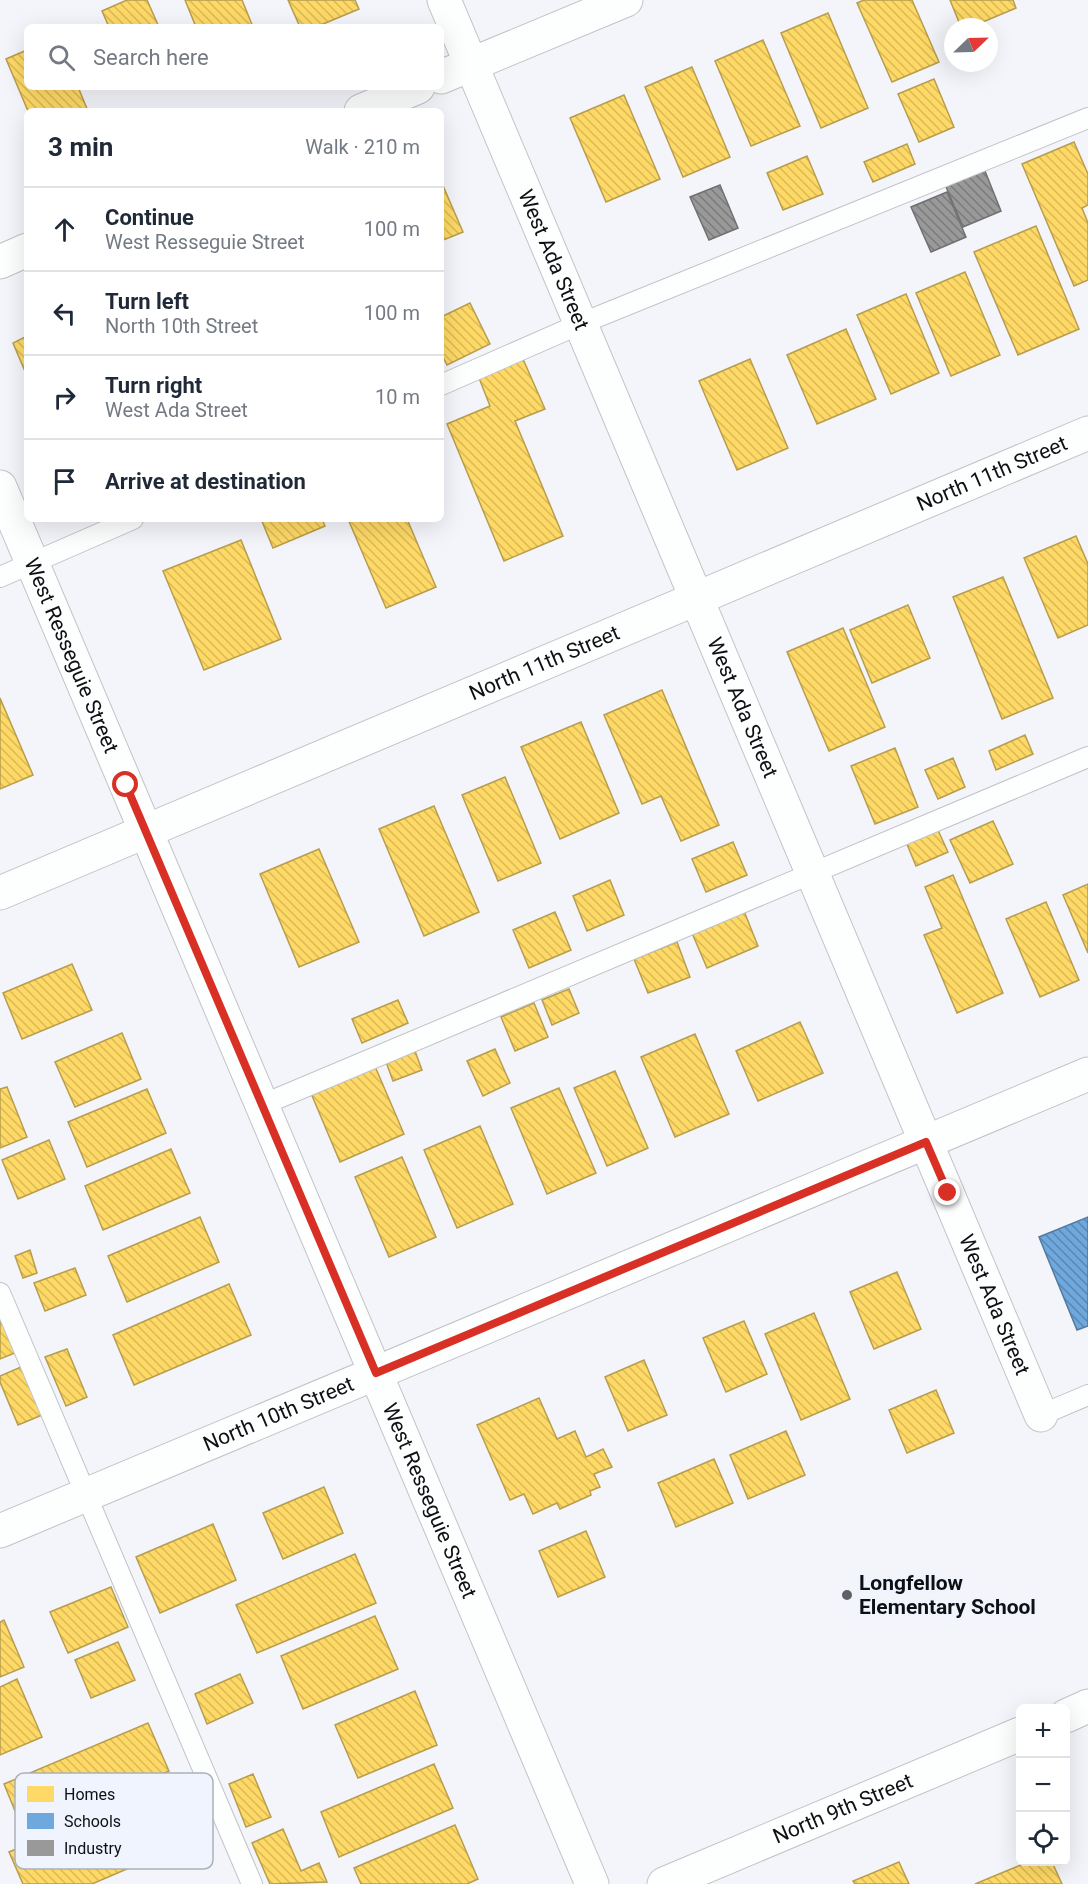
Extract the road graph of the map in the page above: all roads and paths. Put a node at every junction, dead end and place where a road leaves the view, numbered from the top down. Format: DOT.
graph roads {
  1 [pos="444,0"];
  2 [pos="626,0"];
  3 [pos="471,64"];
  4 [pos="444,76"];
  5 [pos="411,90"];
  6 [pos="368,108"];
  7 [pos="1088,118"];
  8 [pos="24,251"];
  9 [pos="0,262"];
  10 [pos="580,324"];
  11 [pos="444,383"];
  12 [pos="1088,433"];
  13 [pos="0,487"];
  14 [pos="126,522"];
  15 [pos="32,563"];
  16 [pos="0,577"];
  17 [pos="697,599"];
  18 [pos="1088,757"];
  19 [pos="146,831"];
  20 [pos="813,873"];
  21 [pos="0,893"];
  22 [pos="1088,1074"];
  23 [pos="262,1105"];
  24 [pos="926,1142"];
  25 [pos="0,1293"];
  26 [pos="376,1373"];
  27 [pos="1088,1395"];
  28 [pos="1041,1415"];
  29 [pos="87,1495"];
  30 [pos="0,1531"];
  31 [pos="1088,1706"];
  32 [pos="1070,1714"];
  33 [pos="1016,1736"];
  34 [pos="205,1773"];
  35 [pos="213,1792"];
  36 [pos="252,1884"];
  37 [pos="592,1884"];
  38 [pos="664,1884"];
  1 -- 3 [label="street, West Ada Street"];
  2 -- 3 [label="street"];
  3 -- 4 [label="street"];
  3 -- 10 [label="street, West Ada Street"];
  5 -- 6 [label="street"];
  7 -- 10 [label="lane"];
  8 -- 9 [label="street"];
  10 -- 11 [label="lane"];
  10 -- 17 [label="street, West Ada Street"];
  12 -- 17 [label="street, North 11th Street"];
  13 -- 15 [label="street, West Resseguie Street"];
  14 -- 15 [label="lane"];
  15 -- 16 [label="lane"];
  15 -- 19 [label="street, West Resseguie Street"];
  17 -- 19 [label="street, North 11th Street"];
  17 -- 20 [label="street, West Ada Street"];
  18 -- 20 [label="lane"];
  19 -- 21 [label="street, North 11th Street"];
  19 -- 23 [label="street, West Resseguie Street"];
  20 -- 23 [label="lane"];
  20 -- 24 [label="street, West Ada Street"];
  22 -- 24 [label="street, North 10th Street"];
  23 -- 26 [label="street, West Resseguie Street"];
  24 -- 26 [label="street, North 10th Street"];
  24 -- 28 [label="street, West Ada Street"];
  25 -- 29 [label="lane"];
  26 -- 29 [label="street, North 10th Street"];
  26 -- 37 [label="street, West Resseguie Street"];
  27 -- 28 [label="lane"];
  29 -- 30 [label="street, North 10th Street"];
  29 -- 34 [label="lane"];
  31 -- 32 [label="street"];
  33 -- 38 [label="street, North 9th Street"];
  35 -- 36 [label="lane"];
}
